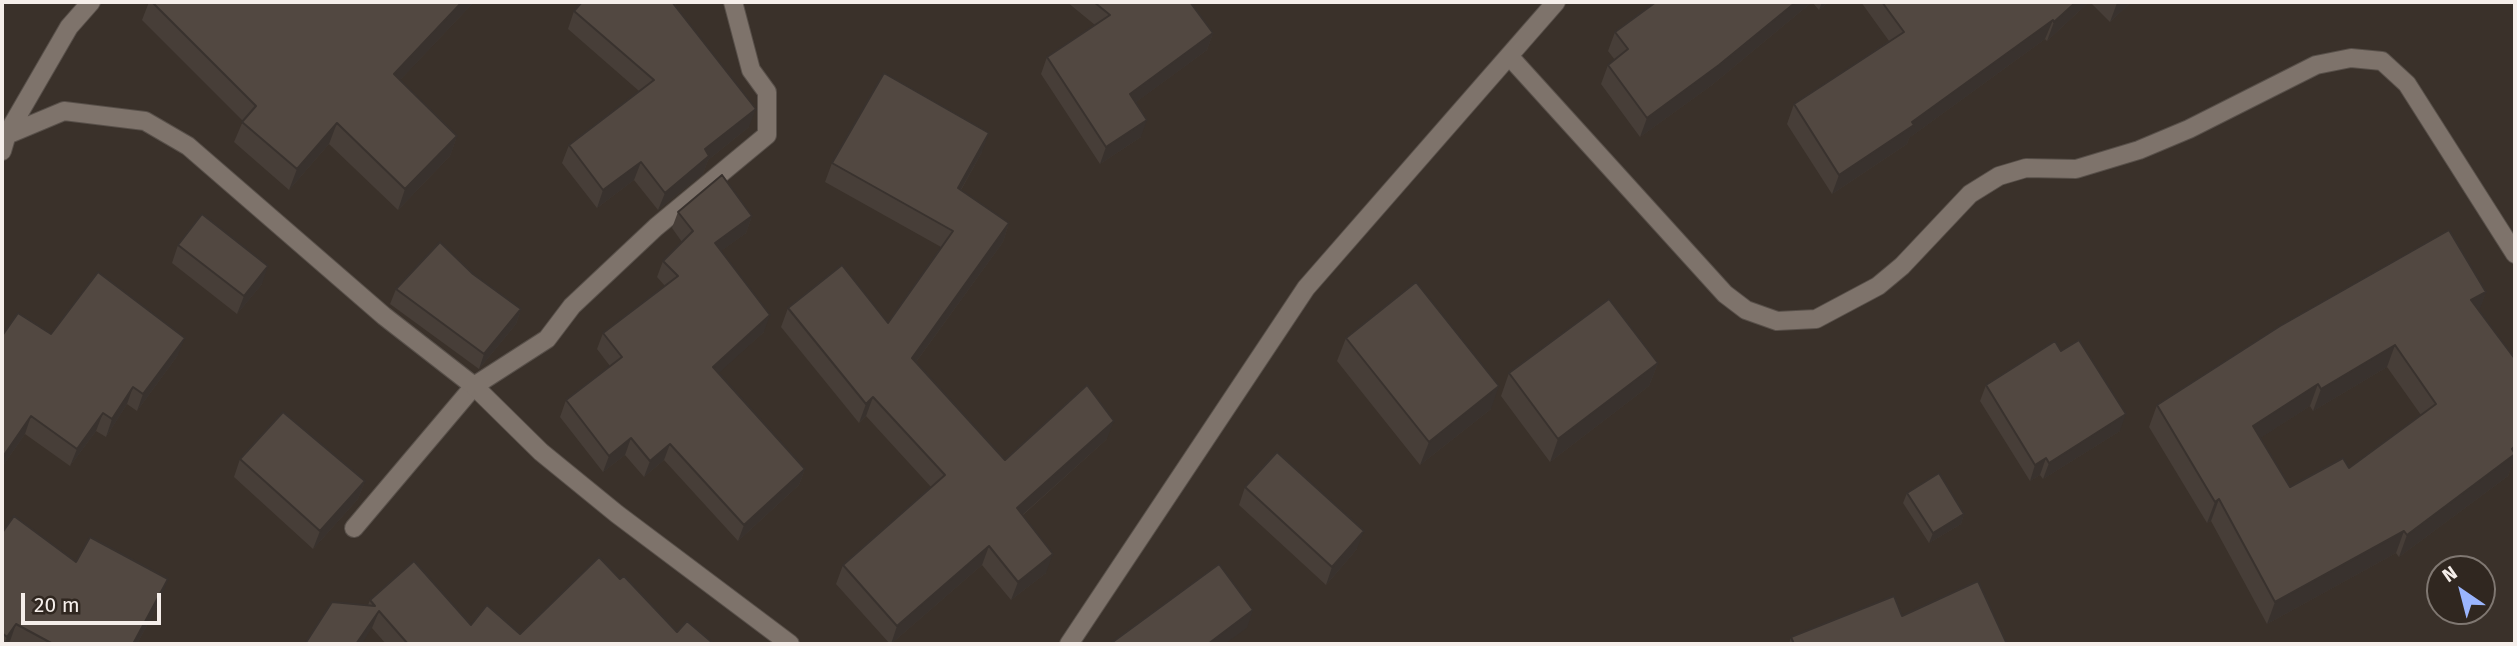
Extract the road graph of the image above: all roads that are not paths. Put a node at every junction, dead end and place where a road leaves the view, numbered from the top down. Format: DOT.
graph roads {
  1 [pos="91,2"];
  2 [pos="733,2"];
  3 [pos="1556,2"];
  4 [pos="1510,57"];
  5 [pos="4,140"];
  6 [pos="2515,254"];
  7 [pos="474,386"];
  8 [pos="354,528"];
  9 [pos="790,644"];
  10 [pos="1069,644"];
  1 -- 5 [label="street"];
  2 -- 7 [label="street"];
  3 -- 4 [label="street"];
  4 -- 6 [label="street"];
  4 -- 10 [label="street"];
  5 -- 7 [label="street"];
  7 -- 8 [label="street"];
  7 -- 9 [label="street"];
}
